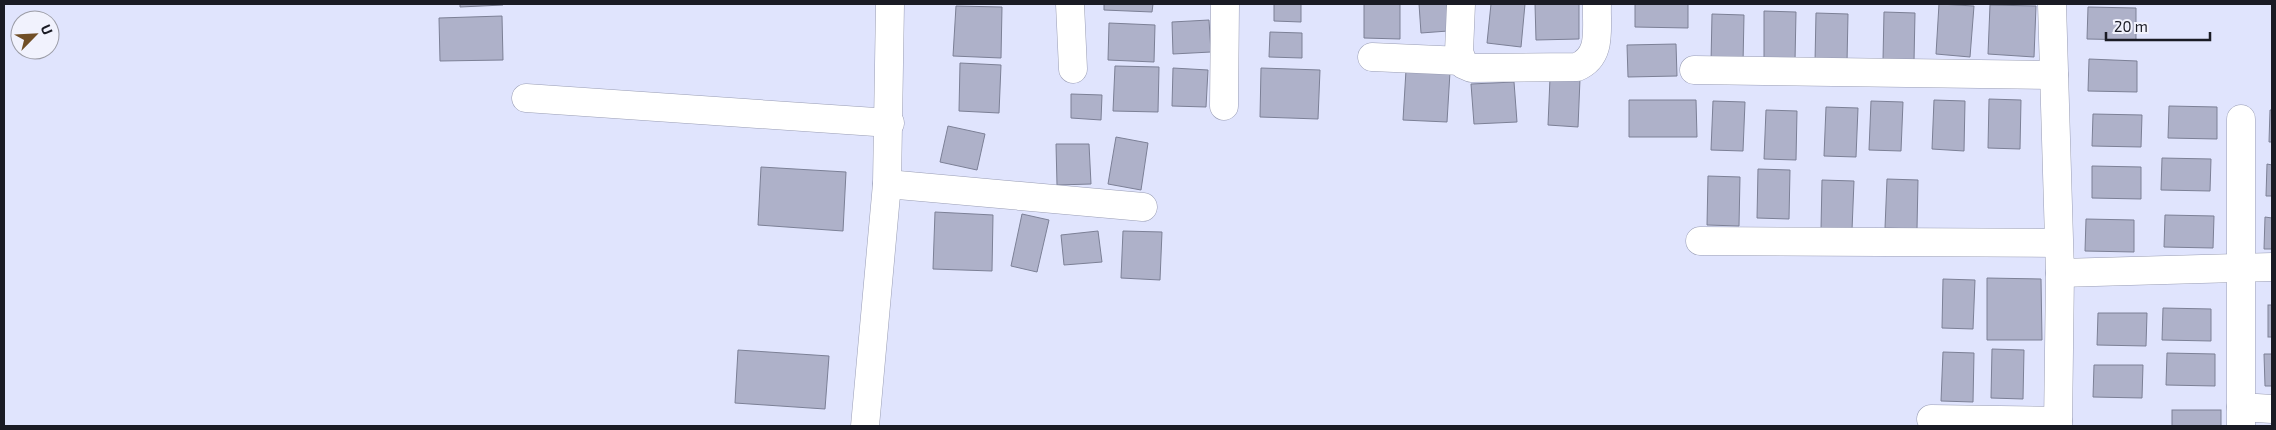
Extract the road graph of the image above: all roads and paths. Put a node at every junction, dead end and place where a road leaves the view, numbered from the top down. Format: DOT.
graph roads {
  1 [pos="890,4"];
  2 [pos="1070,4"];
  3 [pos="1225,4"];
  4 [pos="1461,4"];
  5 [pos="1597,4"];
  6 [pos="2052,4"];
  7 [pos="1372,57"];
  8 [pos="1462,61"];
  9 [pos="1073,69"];
  10 [pos="1694,70"];
  11 [pos="2054,75"];
  12 [pos="526,98"];
  13 [pos="1224,106"];
  14 [pos="2241,119"];
  15 [pos="890,123"];
  16 [pos="887,184"];
  17 [pos="1143,207"];
  18 [pos="1700,241"];
  19 [pos="2058,243"];
  20 [pos="2272,267"];
  21 [pos="2242,268"];
  22 [pos="2060,273"];
  23 [pos="2272,409"];
  24 [pos="2241,417"];
  25 [pos="1931,419"];
  26 [pos="2058,424"];
  27 [pos="865,426"];
  1 -- 15 [label="street"];
  2 -- 9 [label="street"];
  3 -- 13 [label="street"];
  4 -- 8 [label="street"];
  5 -- 8 [label="street"];
  6 -- 11 [label="street"];
  7 -- 8 [label="street"];
  10 -- 11 [label="street"];
  11 -- 19 [label="street"];
  12 -- 15 [label="street"];
  14 -- 21 [label="street"];
  15 -- 16 [label="street"];
  16 -- 17 [label="street"];
  16 -- 27 [label="street"];
  18 -- 19 [label="street"];
  19 -- 22 [label="street"];
  20 -- 21 [label="street"];
  21 -- 22 [label="street"];
  21 -- 24 [label="street"];
  22 -- 26 [label="street"];
  23 -- 24 [label="street"];
  25 -- 26 [label="street"];
}
